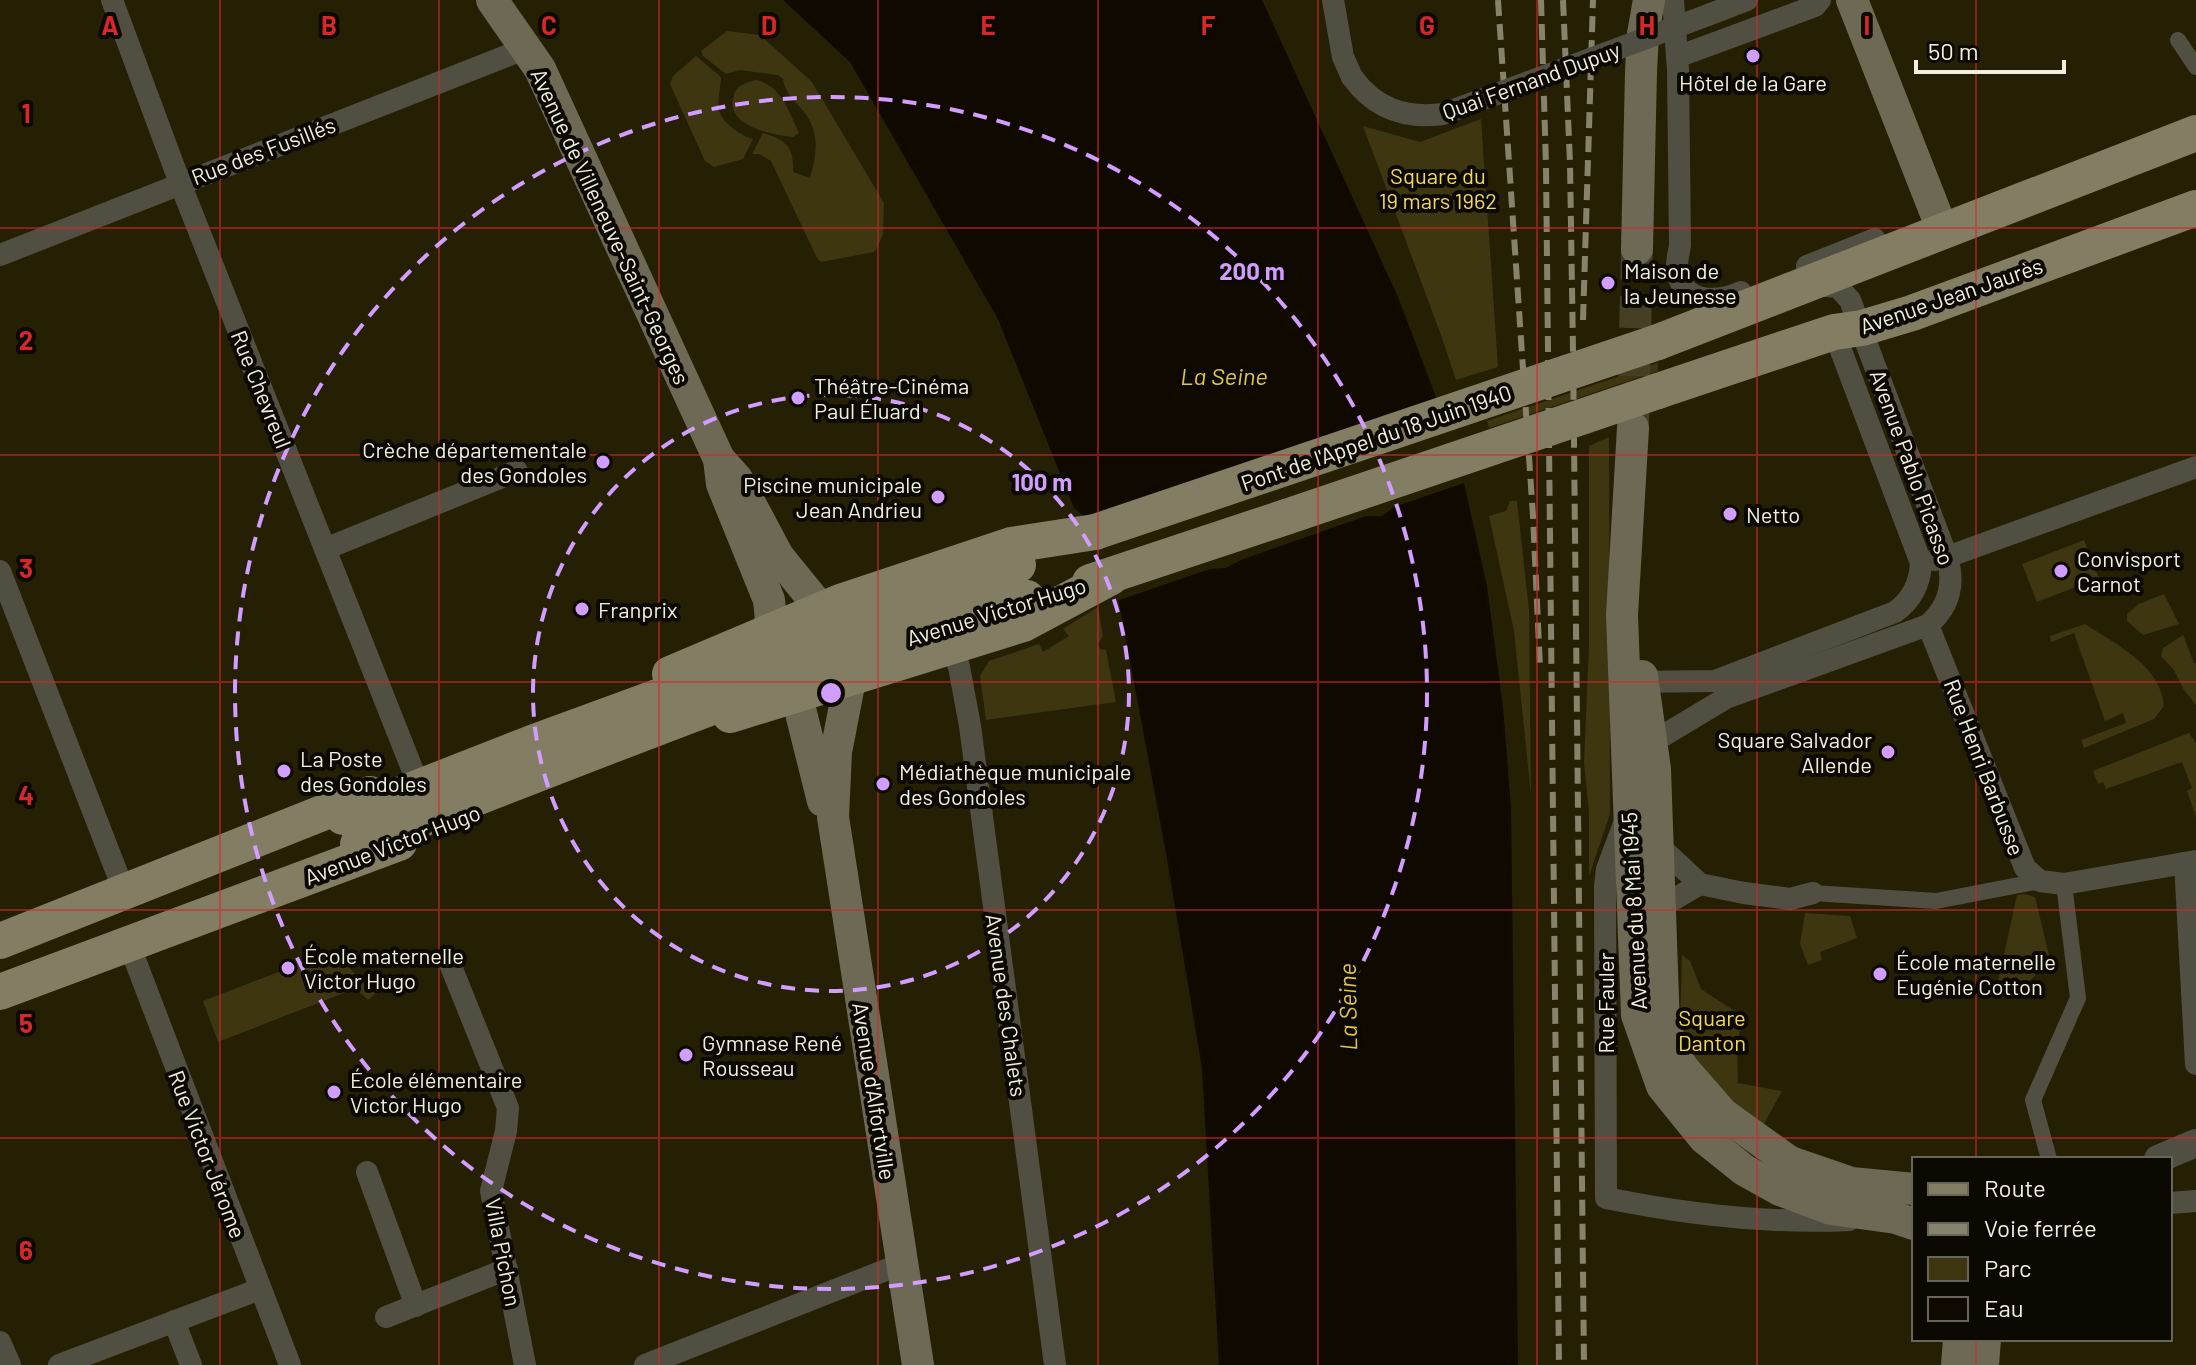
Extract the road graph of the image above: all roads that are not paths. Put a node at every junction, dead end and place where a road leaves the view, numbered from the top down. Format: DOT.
graph roads {
  1 [pos="112,0"];
  2 [pos="492,0"];
  3 [pos="1333,0"];
  4 [pos="1649,0"];
  5 [pos="1673,0"];
  6 [pos="1747,0"];
  7 [pos="1820,0"];
  8 [pos="1852,0"];
  9 [pos="2178,40"];
  10 [pos="527,48"];
  11 [pos="1677,57"];
  12 [pos="2196,67"];
  13 [pos="2196,133"];
  14 [pos="180,183"];
  15 [pos="2196,208"];
  16 [pos="1932,234"];
  17 [pos="1637,249"];
  18 [pos="0,255"];
  19 [pos="1800,286"];
  20 [pos="1848,330"];
  21 [pos="1633,428"];
  22 [pos="719,459"];
  23 [pos="2196,467"];
  24 [pos="517,471"];
  25 [pos="1095,532"];
  26 [pos="325,549"];
  27 [pos="1947,557"];
  28 [pos="1921,563"];
  29 [pos="0,571"];
  30 [pos="1111,577"];
  31 [pos="821,609"];
  32 [pos="1928,625"];
  33 [pos="772,631"];
  34 [pos="952,647"];
  35 [pos="850,680"];
  36 [pos="1633,682"];
  37 [pos="797,697"];
  38 [pos="1639,745"];
  39 [pos="415,776"];
  40 [pos="1628,812"];
  41 [pos="833,817"];
  42 [pos="350,830"];
  43 [pos="274,833"];
  44 [pos="1658,845"];
  45 [pos="2191,862"];
  46 [pos="2040,881"];
  47 [pos="1700,884"];
  48 [pos="2064,884"];
  49 [pos="274,889"];
  50 [pos="1813,893"];
  51 [pos="116,894"];
  52 [pos="1659,908"];
  53 [pos="0,941"];
  54 [pos="138,942"];
  55 [pos="448,959"];
  56 [pos="0,992"];
  57 [pos="2196,1064"];
  58 [pos="2196,1143"];
  59 [pos="2048,1157"];
  60 [pos="2163,1157"];
  61 [pos="367,1172"];
  62 [pos="1912,1189"];
  63 [pos="2196,1201"];
  64 [pos="2172,1203"];
  65 [pos="1905,1221"];
  66 [pos="901,1264"];
  67 [pos="507,1269"];
  68 [pos="260,1289"];
  69 [pos="416,1306"];
  70 [pos="386,1317"];
  71 [pos="174,1321"];
  72 [pos="1959,1341"];
  73 [pos="1985,1341"];
  74 [pos="0,1342"];
  75 [pos="10,1365"];
  76 [pos="59,1365"];
  77 [pos="191,1365"];
  78 [pos="290,1365"];
  79 [pos="525,1365"];
  80 [pos="645,1365"];
  81 [pos="918,1365"];
  82 [pos="1055,1365"];
  83 [pos="1957,1365"];
  84 [pos="1983,1365"];
  1 -- 14 [label="street, Rue Chevreul"];
  2 -- 10 [label="main road, Avenue de Villeneuve-Saint-Georges"];
  3 -- 6 [label="street, Quai Fernand Dupuy, bridge"];
  4 -- 17 [label="main road"];
  5 -- 11 [label="street"];
  7 -- 11 [label="street"];
  8 -- 16 [label="main road"];
  9 -- 12 [label="street"];
  10 -- 14 [label="street, Rue des Fusillés"];
  10 -- 22 [label="main road, Avenue de Villeneuve-Saint-Georges"];
  11 -- 16 [label="street"];
  13 -- 16 [label="main road"];
  14 -- 18 [label="street, Rue des Fusillés"];
  14 -- 26 [label="street, Rue Chevreul"];
  15 -- 20 [label="main road, Avenue Jean Jaurès"];
  16 -- 19 [label="main road"];
  19 -- 20 [label="street, Avenue Pablo Picasso"];
  19 -- 25 [label="main road, Pont de l'Appel du 18 Juin 1940, bridge"];
  20 -- 27 [label="street, Avenue Pablo Picasso"];
  20 -- 28 [label="street, Avenue Pablo Picasso"];
  20 -- 30 [label="main road, Avenue Jean Jaurès, bridge"];
  21 -- 36 [label="main road, Avenue du 8 Mai 1945"];
  22 -- 31 [label="main road, Avenue de Villeneuve-Saint-Georges"];
  22 -- 33 [label="main road, Avenue de Villeneuve-Saint-Georges"];
  23 -- 27 [label="street"];
  24 -- 26 [label="street"];
  25 -- 31 [label="main road, Avenue Victor Hugo"];
  25 -- 42 [label="main road, Avenue Victor Hugo, bridge"];
  26 -- 39 [label="street, Rue Chevreul"];
  27 -- 28 [label="street"];
  27 -- 32 [label="street, Avenue Pablo Picasso"];
  28 -- 36 [label="street, Avenue Pablo Picasso"];
  29 -- 51 [label="street"];
  30 -- 34 [label="main road, Avenue Victor Hugo"];
  30 -- 42 [label="main road, Avenue Victor Hugo, bridge"];
  31 -- 33 [label="main road, Avenue Victor Hugo"];
  31 -- 35 [label="main road"];
  32 -- 38 [label="street"];
  32 -- 46 [label="street, Rue Henri Barbusse"];
  33 -- 37 [label="main road, Avenue de Villeneuve-Saint-Georges"];
  33 -- 39 [label="main road, Avenue Victor Hugo"];
  34 -- 35 [label="main road, Avenue Victor Hugo"];
  34 -- 82 [label="street, Avenue des Chalets"];
  35 -- 37 [label="main road, Avenue Victor Hugo"];
  35 -- 41 [label="main road, Avenue d'Alfortville"];
  36 -- 38 [label="main road, Avenue du 8 Mai 1945"];
  37 -- 41 [label="main road, Avenue d'Alfortville"];
  37 -- 49 [label="main road, Avenue Victor Hugo"];
  38 -- 40 [label="main road, Avenue du 8 Mai 1945"];
  38 -- 44 [label="main road, Avenue du 8 Mai 1945"];
  39 -- 43 [label="main road, Avenue Victor Hugo"];
  40 -- 65 [label="main road, Avenue du 8 Mai 1945"];
  40 -- 65 [label="street, Rue Fauler"];
  41 -- 66 [label="main road, Avenue d'Alfortville"];
  42 -- 43 [label="main road, Avenue Victor Hugo"];
  42 -- 49 [label="main road, Avenue Victor Hugo"];
  43 -- 51 [label="main road, Avenue Victor Hugo"];
  44 -- 47 [label="street"];
  44 -- 52 [label="main road, Avenue du 8 Mai 1945"];
  45 -- 48 [label="street"];
  45 -- 57 [label="street"];
  46 -- 48 [label="street"];
  46 -- 50 [label="street"];
  47 -- 50 [label="street"];
  47 -- 52 [label="street"];
  48 -- 59 [label="street"];
  49 -- 54 [label="main road, Avenue Victor Hugo"];
  51 -- 53 [label="main road, Avenue Victor Hugo"];
  52 -- 62 [label="main road, Avenue du 8 Mai 1945"];
  54 -- 56 [label="main road, Avenue Victor Hugo"];
  54 -- 68 [label="street, Rue Victor Jérome"];
  55 -- 67 [label="street, Villa Pichon"];
  58 -- 60 [label="street"];
  61 -- 69 [label="street"];
  63 -- 64 [label="street"];
  66 -- 80 [label="street"];
  66 -- 81 [label="main road, Avenue d'Alfortville"];
  67 -- 69 [label="street"];
  67 -- 79 [label="street, Villa Pichon"];
  68 -- 71 [label="street"];
  68 -- 78 [label="street, Rue Victor Jérome"];
  69 -- 70 [label="street"];
  71 -- 76 [label="street"];
  71 -- 77 [label="street"];
  72 -- 83 [label="main road"];
  73 -- 84 [label="main road"];
  74 -- 75 [label="street"];
}
